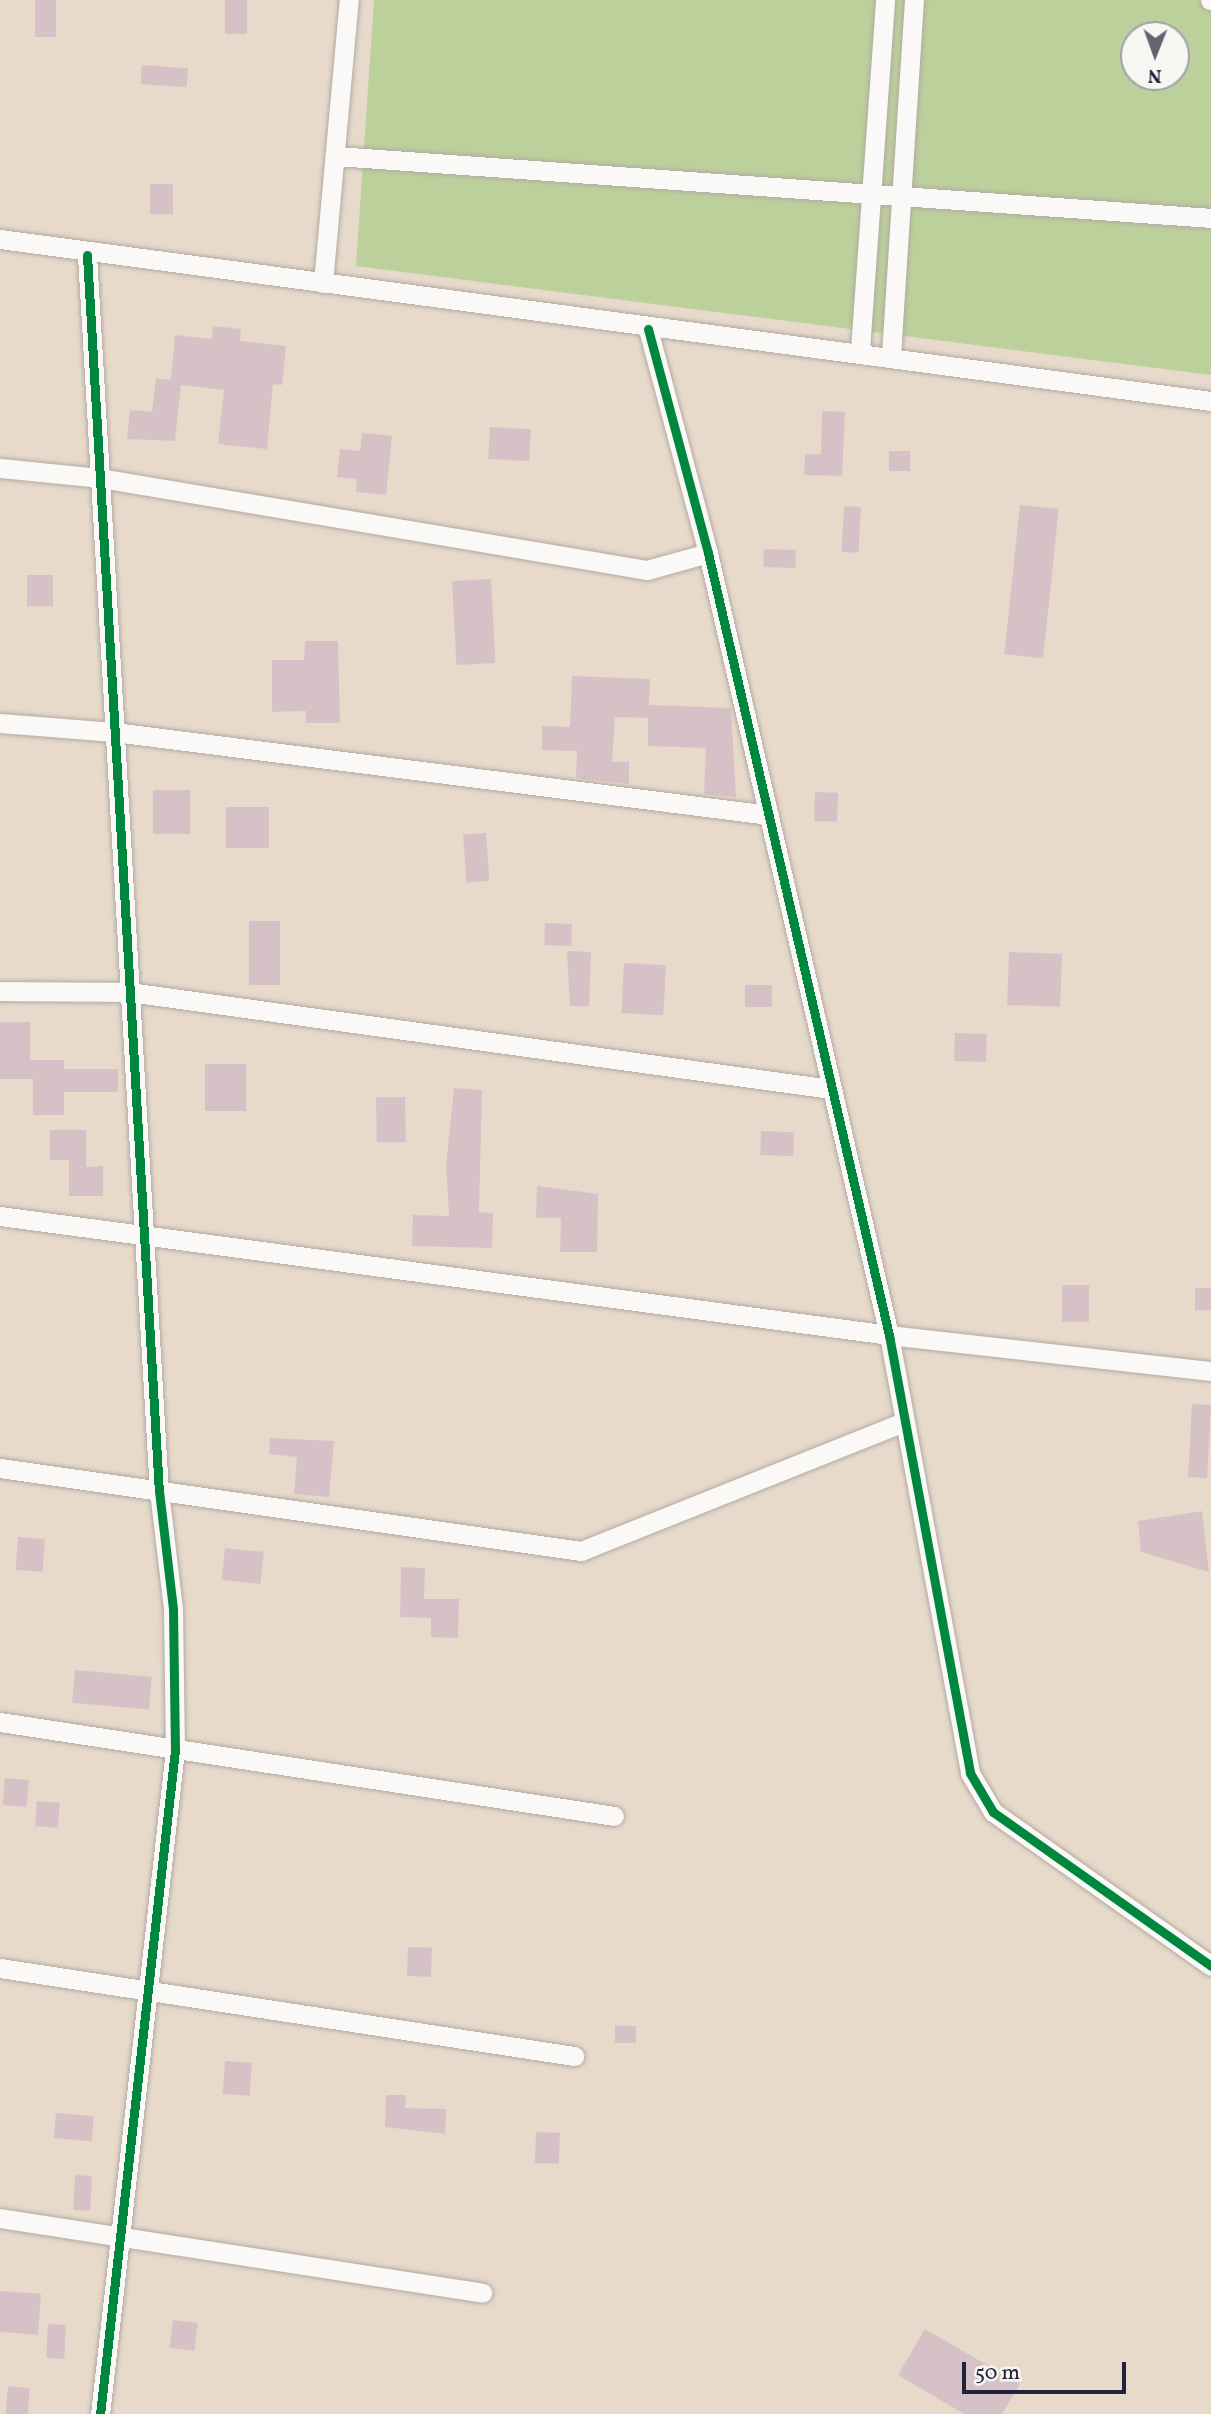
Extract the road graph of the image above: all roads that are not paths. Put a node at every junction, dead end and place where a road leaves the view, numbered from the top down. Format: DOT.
graph roads {
  1 [pos="349,0"];
  2 [pos="885,0"];
  3 [pos="914,0"];
  4 [pos="336,156"];
  5 [pos="869,192"];
  6 [pos="901,195"];
  7 [pos="1211,218"];
  8 [pos="0,239"];
  9 [pos="88,255"];
  10 [pos="323,283"];
  11 [pos="648,329"];
  12 [pos="859,350"];
  13 [pos="891,355"];
  14 [pos="1211,401"];
  15 [pos="0,468"];
  16 [pos="100,478"];
  17 [pos="708,552"];
  18 [pos="0,723"];
  19 [pos="114,732"];
  20 [pos="769,815"];
  21 [pos="0,991"];
  22 [pos="129,992"];
  23 [pos="831,1089"];
  24 [pos="0,1216"];
  25 [pos="143,1237"];
  26 [pos="889,1335"];
  27 [pos="1211,1371"];
  28 [pos="903,1422"];
  29 [pos="0,1468"];
  30 [pos="159,1491"];
  31 [pos="0,1722"];
  32 [pos="175,1750"];
  33 [pos="614,1816"];
  34 [pos="1211,1966"];
  35 [pos="0,1968"];
  36 [pos="148,1990"];
  37 [pos="574,2056"];
  38 [pos="0,2218"];
  39 [pos="120,2236"];
  40 [pos="482,2293"];
  41 [pos="100,2414"];
  1 -- 4 [label="street"];
  2 -- 5 [label="street"];
  3 -- 6 [label="street"];
  4 -- 5 [label="street"];
  4 -- 10 [label="street"];
  5 -- 6 [label="street"];
  5 -- 12 [label="street"];
  6 -- 7 [label="street"];
  6 -- 13 [label="street"];
  8 -- 9 [label="street"];
  9 -- 10 [label="street"];
  9 -- 16 [label="street"];
  10 -- 11 [label="street"];
  11 -- 12 [label="street"];
  11 -- 17 [label="street"];
  12 -- 13 [label="street"];
  13 -- 14 [label="street"];
  15 -- 16 [label="street"];
  16 -- 17 [label="street"];
  16 -- 19 [label="street"];
  17 -- 20 [label="street"];
  18 -- 19 [label="street"];
  19 -- 20 [label="street"];
  19 -- 22 [label="street"];
  20 -- 23 [label="street"];
  21 -- 22 [label="street"];
  22 -- 23 [label="street"];
  22 -- 25 [label="street"];
  23 -- 26 [label="street"];
  24 -- 25 [label="street"];
  25 -- 26 [label="street"];
  25 -- 30 [label="street"];
  26 -- 27 [label="street"];
  26 -- 28 [label="street"];
  28 -- 30 [label="street"];
  28 -- 34 [label="street"];
  29 -- 30 [label="street"];
  30 -- 32 [label="street"];
  31 -- 32 [label="street"];
  32 -- 33 [label="street"];
  32 -- 36 [label="street"];
  35 -- 36 [label="street"];
  36 -- 37 [label="street"];
  36 -- 39 [label="street"];
  38 -- 39 [label="street"];
  39 -- 40 [label="street"];
  39 -- 41 [label="street"];
}
